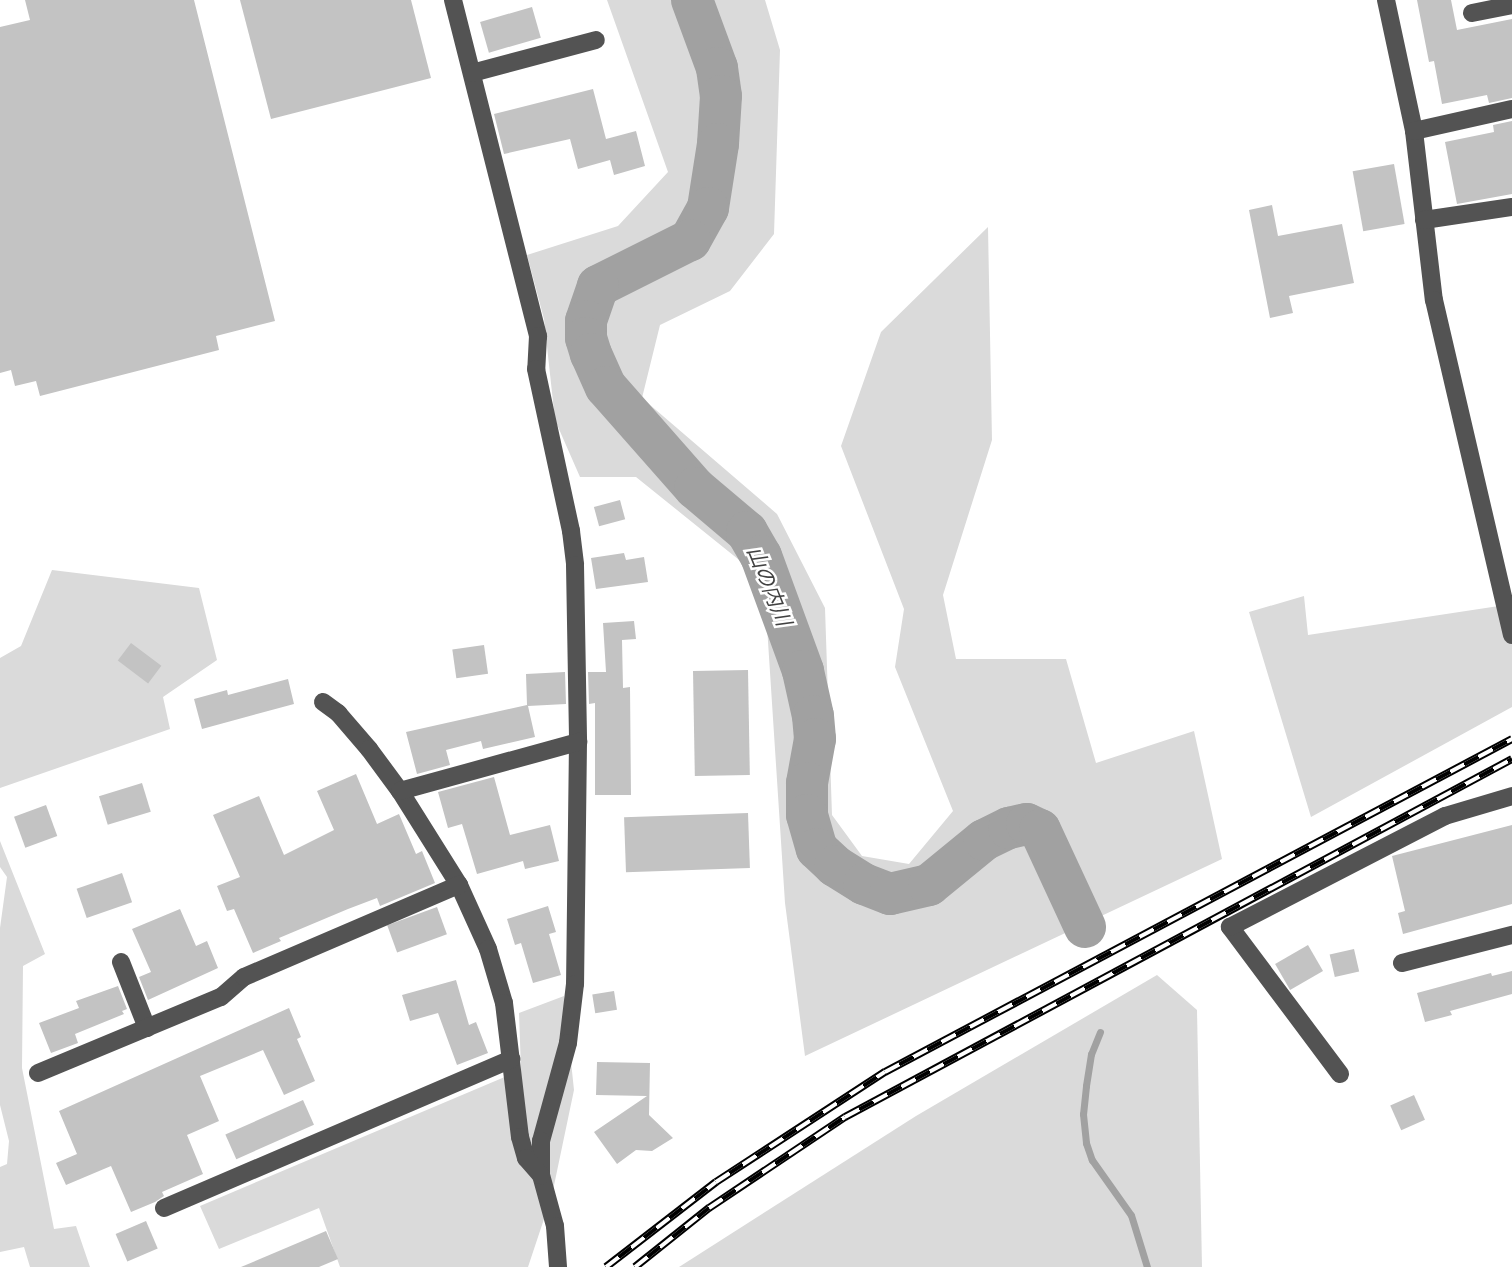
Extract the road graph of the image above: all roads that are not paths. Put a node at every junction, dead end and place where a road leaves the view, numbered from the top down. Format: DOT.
graph roads {
  1 [pos="453,0"];
  2 [pos="1386,0"];
  3 [pos="1512,5"];
  4 [pos="1472,13"];
  5 [pos="596,40"];
  6 [pos="472,73"];
  7 [pos="1512,109"];
  8 [pos="1414,131"];
  9 [pos="1512,207"];
  10 [pos="1424,220"];
  11 [pos="1512,635"];
  12 [pos="323,702"];
  13 [pos="578,742"];
  14 [pos="400,791"];
  15 [pos="1512,796"];
  16 [pos="459,886"];
  17 [pos="1512,935"];
  18 [pos="121,962"];
  19 [pos="1402,963"];
  20 [pos="146,1028"];
  21 [pos="512,1059"];
  22 [pos="38,1073"];
  23 [pos="1339,1074"];
  24 [pos="541,1175"];
  25 [pos="164,1208"];
  26 [pos="558,1267"];
  1 -- 6 [label="street"];
  2 -- 8 [label="street"];
  3 -- 4 [label="street"];
  5 -- 6 [label="street"];
  6 -- 13 [label="street"];
  7 -- 8 [label="street"];
  8 -- 10 [label="street"];
  9 -- 10 [label="street"];
  10 -- 11 [label="street"];
  12 -- 14 [label="street"];
  13 -- 14 [label="street"];
  13 -- 24 [label="street"];
  14 -- 16 [label="street"];
  15 -- 23 [label="street"];
  16 -- 20 [label="street"];
  16 -- 21 [label="street"];
  17 -- 19 [label="street"];
  18 -- 20 [label="street"];
  20 -- 22 [label="street"];
  21 -- 24 [label="street"];
  21 -- 25 [label="street"];
  24 -- 26 [label="street"];
}
